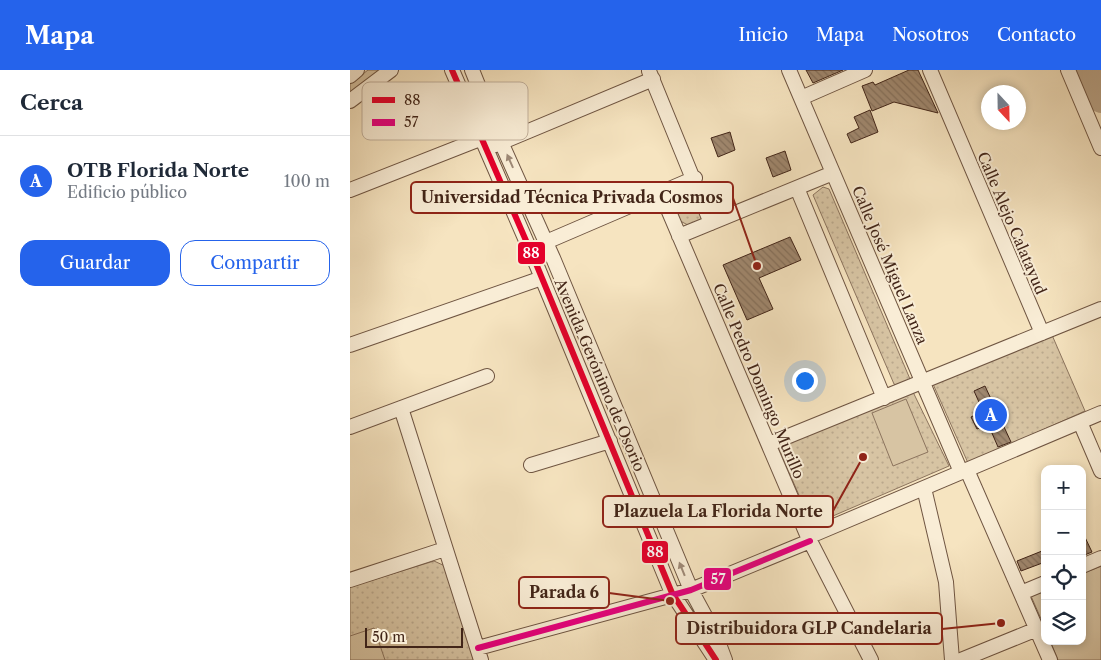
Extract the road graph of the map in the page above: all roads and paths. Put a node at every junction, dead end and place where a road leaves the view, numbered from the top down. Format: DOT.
graph roads {
  1 [pos="358,70"];
  2 [pos="391,70"];
  3 [pos="452,70"];
  4 [pos="472,70"];
  5 [pos="789,70"];
  6 [pos="864,70"];
  7 [pos="930,70"];
  8 [pos="1068,70"];
  9 [pos="651,74"];
  10 [pos="350,76"];
  11 [pos="375,82"];
  12 [pos="457,82"];
  13 [pos="477,82"];
  14 [pos="362,92"];
  15 [pos="801,98"];
  16 [pos="350,101"];
  17 [pos="528,125"];
  18 [pos="483,140"];
  19 [pos="492,140"];
  20 [pos="500,140"];
  21 [pos="484,143"];
  22 [pos="1101,148"];
  23 [pos="833,173"];
  24 [pos="695,178"];
  25 [pos="796,188"];
  26 [pos="350,190"];
  27 [pos="661,193"];
  28 [pos="711,223"];
  29 [pos="679,236"];
  30 [pos="546,242"];
  31 [pos="553,258"];
  32 [pos="539,272"];
  33 [pos="1101,309"];
  34 [pos="1042,333"];
  35 [pos="350,345"];
  36 [pos="486,376"];
  37 [pos="922,382"];
  38 [pos="884,398"];
  39 [pos="401,408"];
  40 [pos="1101,413"];
  41 [pos="1080,422"];
  42 [pos="350,427"];
  43 [pos="610,441"];
  44 [pos="770,444"];
  45 [pos="531,465"];
  46 [pos="964,471"];
  47 [pos="1101,471"];
  48 [pos="924,488"];
  49 [pos="809,539"];
  50 [pos="445,549"];
  51 [pos="1101,558"];
  52 [pos="1086,564"];
  53 [pos="350,580"];
  54 [pos="1041,585"];
  55 [pos="691,590"];
  56 [pos="672,593"];
  57 [pos="1021,593"];
  58 [pos="1037,630"];
  59 [pos="480,654"];
  60 [pos="716,660"];
  61 [pos="725,660"];
  62 [pos="871,660"];
  63 [pos="952,660"];
  64 [pos="961,660"];
  65 [pos="1050,660"];
  1 -- 10 [label="street"];
  2 -- 11 [label="street"];
  3 -- 12 [label="street, Avenida Gerónimo de Osorio"];
  4 -- 13 [label="street, Avenida Gerónimo de Osorio"];
  5 -- 15 [label="street, Calle José Miguel Lanza"];
  6 -- 15 [label="street"];
  7 -- 34 [label="street, Calle Alejo Calatayud"];
  8 -- 22 [label="street"];
  9 -- 17 [label="street"];
  9 -- 24 [label="street"];
  14 -- 16 [label="street"];
  15 -- 23 [label="street, Calle José Miguel Lanza"];
  18 -- 21 [label="street, Avenida Gerónimo de Osorio"];
  19 -- 21 [label="street"];
  30 -- 20 [label="street, Avenida Gerónimo de Osorio, one-way"];
  21 -- 26 [label="street"];
  21 -- 32 [label="street, Avenida Gerónimo de Osorio"];
  23 -- 25 [label="street"];
  23 -- 37 [label="street, Calle José Miguel Lanza"];
  24 -- 27 [label="street"];
  24 -- 28 [label="street"];
  25 -- 28 [label="street"];
  25 -- 38 [label="street"];
  27 -- 29 [label="street, Calle Pedro Domingo Murillo"];
  27 -- 30 [label="street"];
  28 -- 29 [label="street"];
  29 -- 44 [label="street, Calle Pedro Domingo Murillo"];
  30 -- 31 [label="street, Avenida Gerónimo de Osorio"];
  31 -- 32 [label="street"];
  55 -- 31 [label="street, Avenida Gerónimo de Osorio, one-way"];
  32 -- 35 [label="street"];
  32 -- 43 [label="street, Avenida Gerónimo de Osorio"];
  33 -- 34 [label="street"];
  34 -- 37 [label="street"];
  36 -- 39 [label="street"];
  37 -- 38 [label="street"];
  37 -- 46 [label="street, Calle José Miguel Lanza"];
  38 -- 44 [label="street"];
  39 -- 42 [label="street"];
  39 -- 50 [label="street"];
  40 -- 41 [label="street"];
  41 -- 46 [label="street"];
  41 -- 47 [label="street"];
  43 -- 45 [label="street"];
  43 -- 56 [label="street, Avenida Gerónimo de Osorio"];
  44 -- 49 [label="street, Calle Pedro Domingo Murillo"];
  46 -- 48 [label="street"];
  46 -- 57 [label="street, Calle José Miguel Lanza"];
  48 -- 49 [label="street"];
  48 -- 63 [label="street"];
  49 -- 55 [label="street"];
  49 -- 62 [label="street, Calle Pedro Domingo Murillo"];
  50 -- 53 [label="street"];
  50 -- 59 [label="street"];
  51 -- 52 [label="street"];
  54 -- 57 [label="street"];
  55 -- 56 [label="street"];
  55 -- 61 [label="street, Avenida Gerónimo de Osorio"];
  56 -- 59 [label="street"];
  56 -- 60 [label="street, Avenida Gerónimo de Osorio"];
  57 -- 58 [label="street, Calle José Miguel Lanza"];
  58 -- 64 [label="street"];
  58 -- 65 [label="street, Calle José Miguel Lanza"];
}
